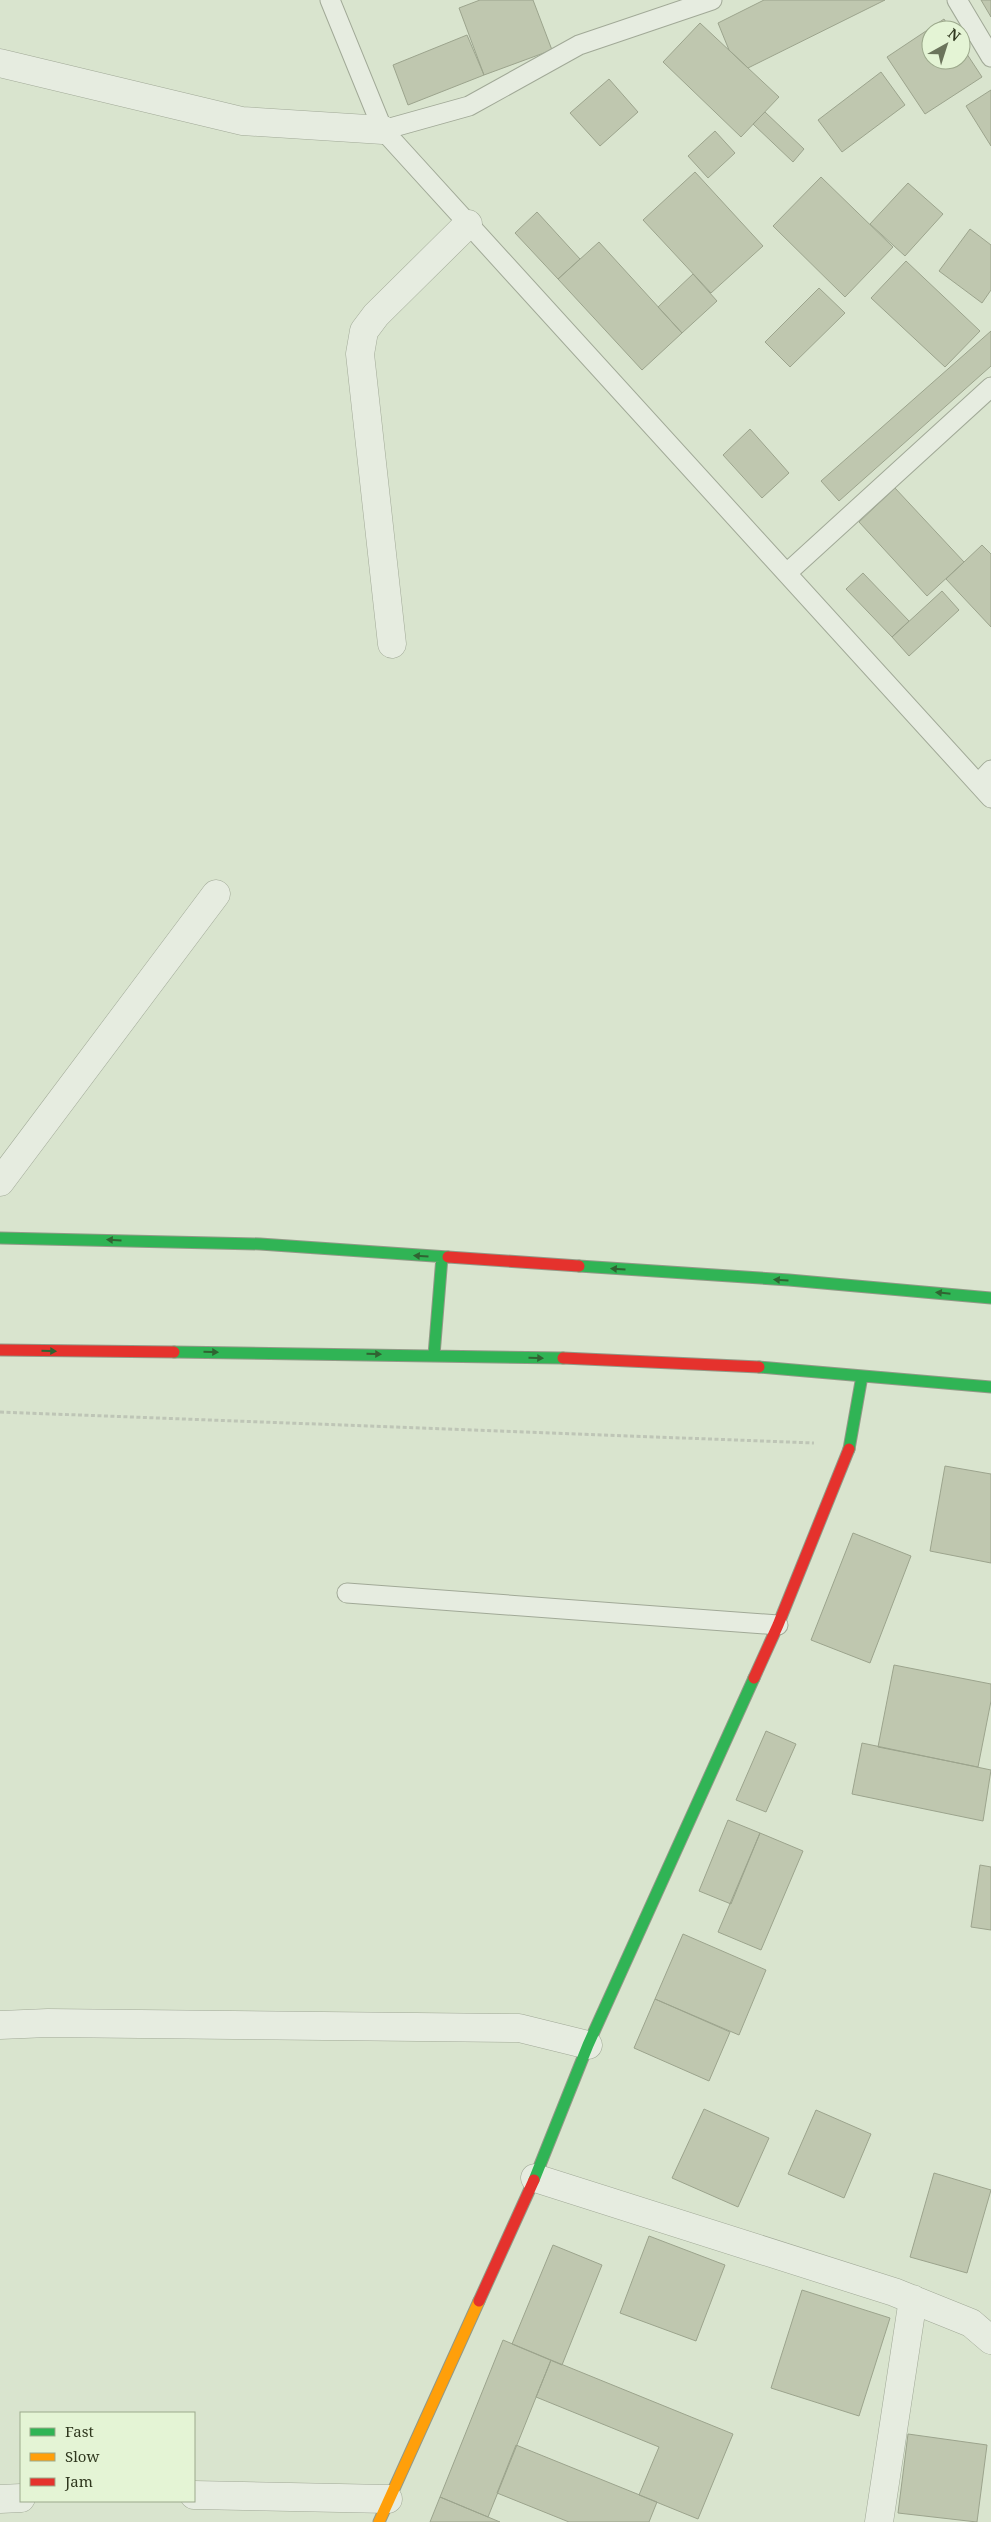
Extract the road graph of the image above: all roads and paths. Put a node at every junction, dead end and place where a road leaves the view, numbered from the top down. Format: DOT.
graph roads {
  1 [pos="330,0"];
  2 [pos="712,0"];
  3 [pos="957,0"];
  4 [pos="991,57"];
  5 [pos="0,63"];
  6 [pos="383,130"];
  7 [pos="468,224"];
  8 [pos="991,388"];
  9 [pos="787,572"];
  10 [pos="392,644"];
  11 [pos="985,776"];
  12 [pos="991,798"];
  13 [pos="216,894"];
  14 [pos="0,1182"];
  15 [pos="0,1238"];
  16 [pos="442,1257"];
  17 [pos="991,1298"];
  18 [pos="0,1350"];
  19 [pos="434,1355"];
  20 [pos="862,1376"];
  21 [pos="991,1387"];
  22 [pos="0,1412"];
  23 [pos="851,1444"];
  24 [pos="347,1593"];
  25 [pos="778,1625"];
  26 [pos="0,2024"];
  27 [pos="588,2045"];
  28 [pos="535,2178"];
  29 [pos="913,2299"];
  30 [pos="991,2340"];
  31 [pos="195,2495"];
  32 [pos="20,2498"];
  33 [pos="0,2499"];
  34 [pos="383,2510"];
  35 [pos="879,2522"];
  1 -- 6 [label="lane"];
  2 -- 6 [label="lane"];
  3 -- 4 [label="lane"];
  5 -- 6 [label="street"];
  6 -- 7 [label="lane"];
  7 -- 9 [label="lane"];
  7 -- 10 [label="street"];
  8 -- 9 [label="lane"];
  9 -- 11 [label="lane"];
  11 -- 12 [label="lane"];
  13 -- 14 [label="street"];
  16 -- 15 [label="main road, one-way"];
  17 -- 16 [label="main road, one-way"];
  16 -- 19 [label="main road"];
  18 -- 19 [label="main road, one-way"];
  19 -- 20 [label="main road, one-way"];
  20 -- 21 [label="main road"];
  20 -- 23 [label="main road"];
  22 -- 23 [label="path"];
  23 -- 25 [label="main road"];
  24 -- 25 [label="lane"];
  25 -- 27 [label="main road"];
  26 -- 27 [label="street"];
  27 -- 28 [label="main road"];
  28 -- 29 [label="street"];
  28 -- 34 [label="main road"];
  29 -- 30 [label="street"];
  29 -- 35 [label="street"];
  31 -- 34 [label="street"];
  32 -- 33 [label="street"];
}
